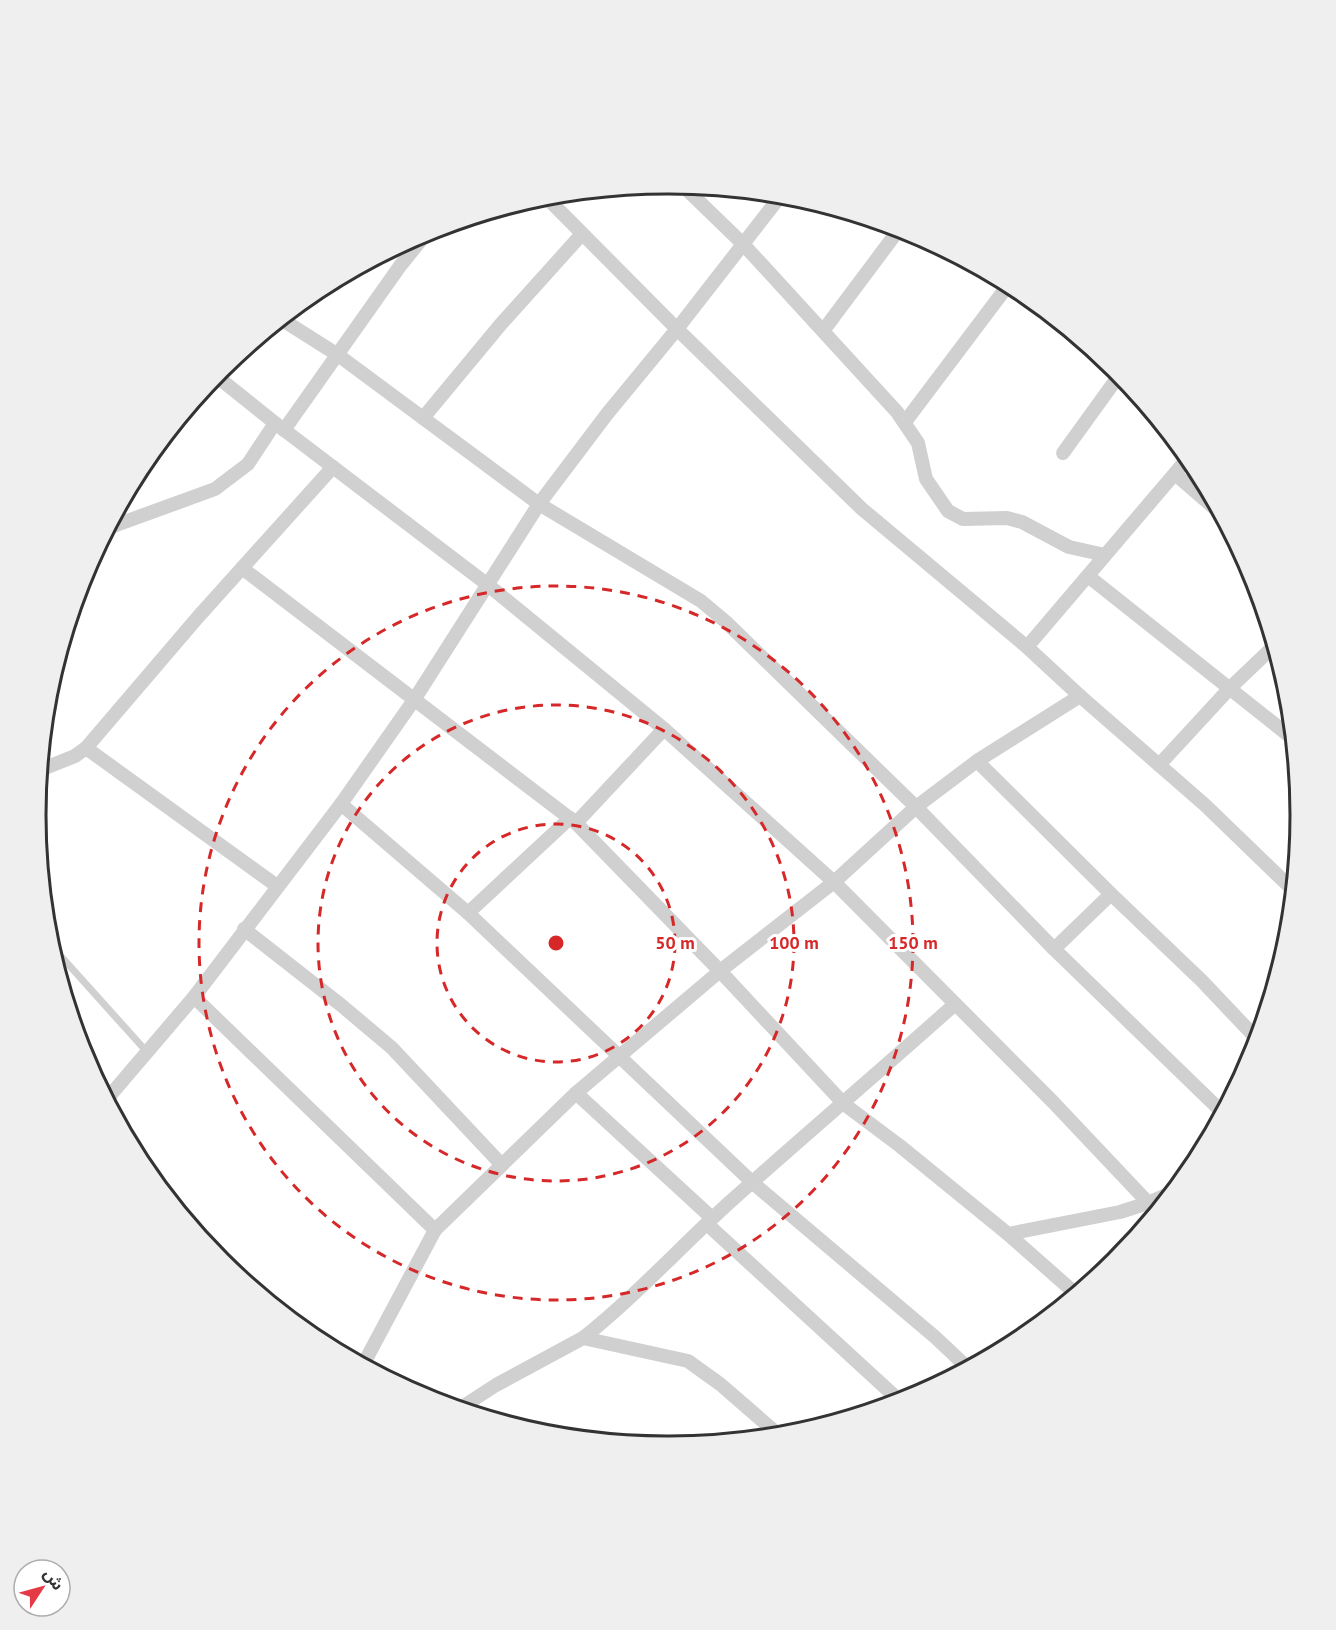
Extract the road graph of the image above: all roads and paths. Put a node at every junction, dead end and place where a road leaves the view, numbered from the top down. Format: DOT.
graph roads {
  1 [pos="692,195"];
  2 [pos="775,203"];
  3 [pos="553,204"];
  4 [pos="582,234"];
  5 [pos="894,236"];
  6 [pos="743,244"];
  7 [pos="414,248"];
  8 [pos="1003,292"];
  9 [pos="288,324"];
  10 [pos="677,329"];
  11 [pos="823,331"];
  12 [pos="338,355"];
  13 [pos="223,382"];
  14 [pos="1114,383"];
  15 [pos="423,418"];
  16 [pos="905,422"];
  17 [pos="279,427"];
  18 [pos="1063,453"];
  19 [pos="1182,466"];
  20 [pos="333,467"];
  21 [pos="1175,474"];
  22 [pos="1202,497"];
  23 [pos="538,504"];
  24 [pos="120,524"];
  25 [pos="1105,555"];
  26 [pos="242,568"];
  27 [pos="1088,576"];
  28 [pos="488,585"];
  29 [pos="1027,647"];
  30 [pos="1267,652"];
  31 [pos="1230,688"];
  32 [pos="1080,696"];
  33 [pos="414,700"];
  34 [pos="664,729"];
  35 [pos="1284,731"];
  36 [pos="86,748"];
  37 [pos="977,761"];
  38 [pos="1159,765"];
  39 [pos="49,766"];
  40 [pos="341,804"];
  41 [pos="916,807"];
  42 [pos="573,821"];
  43 [pos="834,882"];
  44 [pos="1285,883"];
  45 [pos="277,886"];
  46 [pos="1111,894"];
  47 [pos="468,912"];
  48 [pos="244,929"];
  49 [pos="1054,949"];
  50 [pos="64,959"];
  51 [pos="720,971"];
  52 [pos="194,997"];
  53 [pos="954,1005"];
  54 [pos="1250,1032"];
  55 [pos="147,1052"];
  56 [pos="620,1056"];
  57 [pos="112,1092"];
  58 [pos="576,1094"];
  59 [pos="844,1104"];
  60 [pos="1216,1107"];
  61 [pos="501,1164"];
  62 [pos="753,1183"];
  63 [pos="1151,1206"];
  64 [pos="1149,1207"];
  65 [pos="710,1221"];
  66 [pos="435,1230"];
  67 [pos="1008,1234"];
  68 [pos="1070,1289"];
  69 [pos="583,1338"];
  70 [pos="367,1358"];
  71 [pos="962,1362"];
  72 [pos="894,1394"];
  73 [pos="467,1404"];
  74 [pos="771,1428"];
  1 -- 6 [label="street"];
  2 -- 6 [label="street"];
  3 -- 4 [label="street"];
  4 -- 10 [label="street"];
  4 -- 15 [label="street"];
  5 -- 11 [label="street"];
  6 -- 10 [label="street"];
  6 -- 11 [label="street"];
  7 -- 12 [label="street"];
  8 -- 16 [label="street"];
  9 -- 12 [label="street"];
  10 -- 23 [label="street"];
  10 -- 29 [label="street"];
  11 -- 16 [label="street"];
  12 -- 15 [label="street"];
  12 -- 17 [label="street"];
  13 -- 17 [label="street"];
  14 -- 18 [label="street"];
  15 -- 23 [label="street"];
  16 -- 25 [label="street"];
  17 -- 20 [label="street"];
  17 -- 24 [label="street"];
  19 -- 21 [label="street"];
  20 -- 26 [label="street"];
  20 -- 28 [label="street"];
  21 -- 22 [label="street"];
  21 -- 25 [label="street"];
  23 -- 28 [label="street"];
  23 -- 41 [label="street"];
  25 -- 27 [label="street"];
  26 -- 33 [label="street"];
  26 -- 36 [label="street"];
  27 -- 29 [label="street"];
  27 -- 31 [label="street"];
  28 -- 33 [label="street"];
  28 -- 34 [label="street"];
  29 -- 32 [label="street"];
  30 -- 31 [label="street"];
  31 -- 35 [label="street"];
  31 -- 38 [label="street"];
  32 -- 37 [label="street"];
  32 -- 38 [label="street"];
  33 -- 40 [label="street"];
  33 -- 42 [label="street"];
  34 -- 42 [label="street"];
  34 -- 43 [label="street"];
  36 -- 39 [label="street"];
  36 -- 45 [label="street"];
  37 -- 41 [label="street"];
  37 -- 46 [label="street"];
  38 -- 44 [label="street"];
  40 -- 45 [label="street"];
  40 -- 47 [label="street"];
  41 -- 43 [label="street"];
  41 -- 49 [label="street"];
  42 -- 47 [label="street"];
  42 -- 51 [label="street"];
  43 -- 51 [label="street"];
  43 -- 53 [label="street"];
  45 -- 48 [label="street"];
  46 -- 49 [label="street"];
  46 -- 54 [label="street"];
  47 -- 56 [label="street"];
  48 -- 52 [label="street"];
  48 -- 61 [label="street"];
  49 -- 60 [label="street"];
  50 -- 55 [label="lane"];
  51 -- 56 [label="street"];
  51 -- 59 [label="street"];
  52 -- 55 [label="street"];
  52 -- 66 [label="street"];
  53 -- 59 [label="street"];
  53 -- 63 [label="street"];
  55 -- 57 [label="street"];
  56 -- 58 [label="street"];
  56 -- 62 [label="street"];
  58 -- 61 [label="street"];
  58 -- 65 [label="street"];
  59 -- 62 [label="street"];
  59 -- 67 [label="street"];
  61 -- 66 [label="street"];
  62 -- 65 [label="street"];
  62 -- 71 [label="street"];
  64 -- 67 [label="street"];
  65 -- 69 [label="street"];
  65 -- 72 [label="street"];
  66 -- 70 [label="street"];
  67 -- 68 [label="street"];
  69 -- 73 [label="street"];
  69 -- 74 [label="street"];
}
